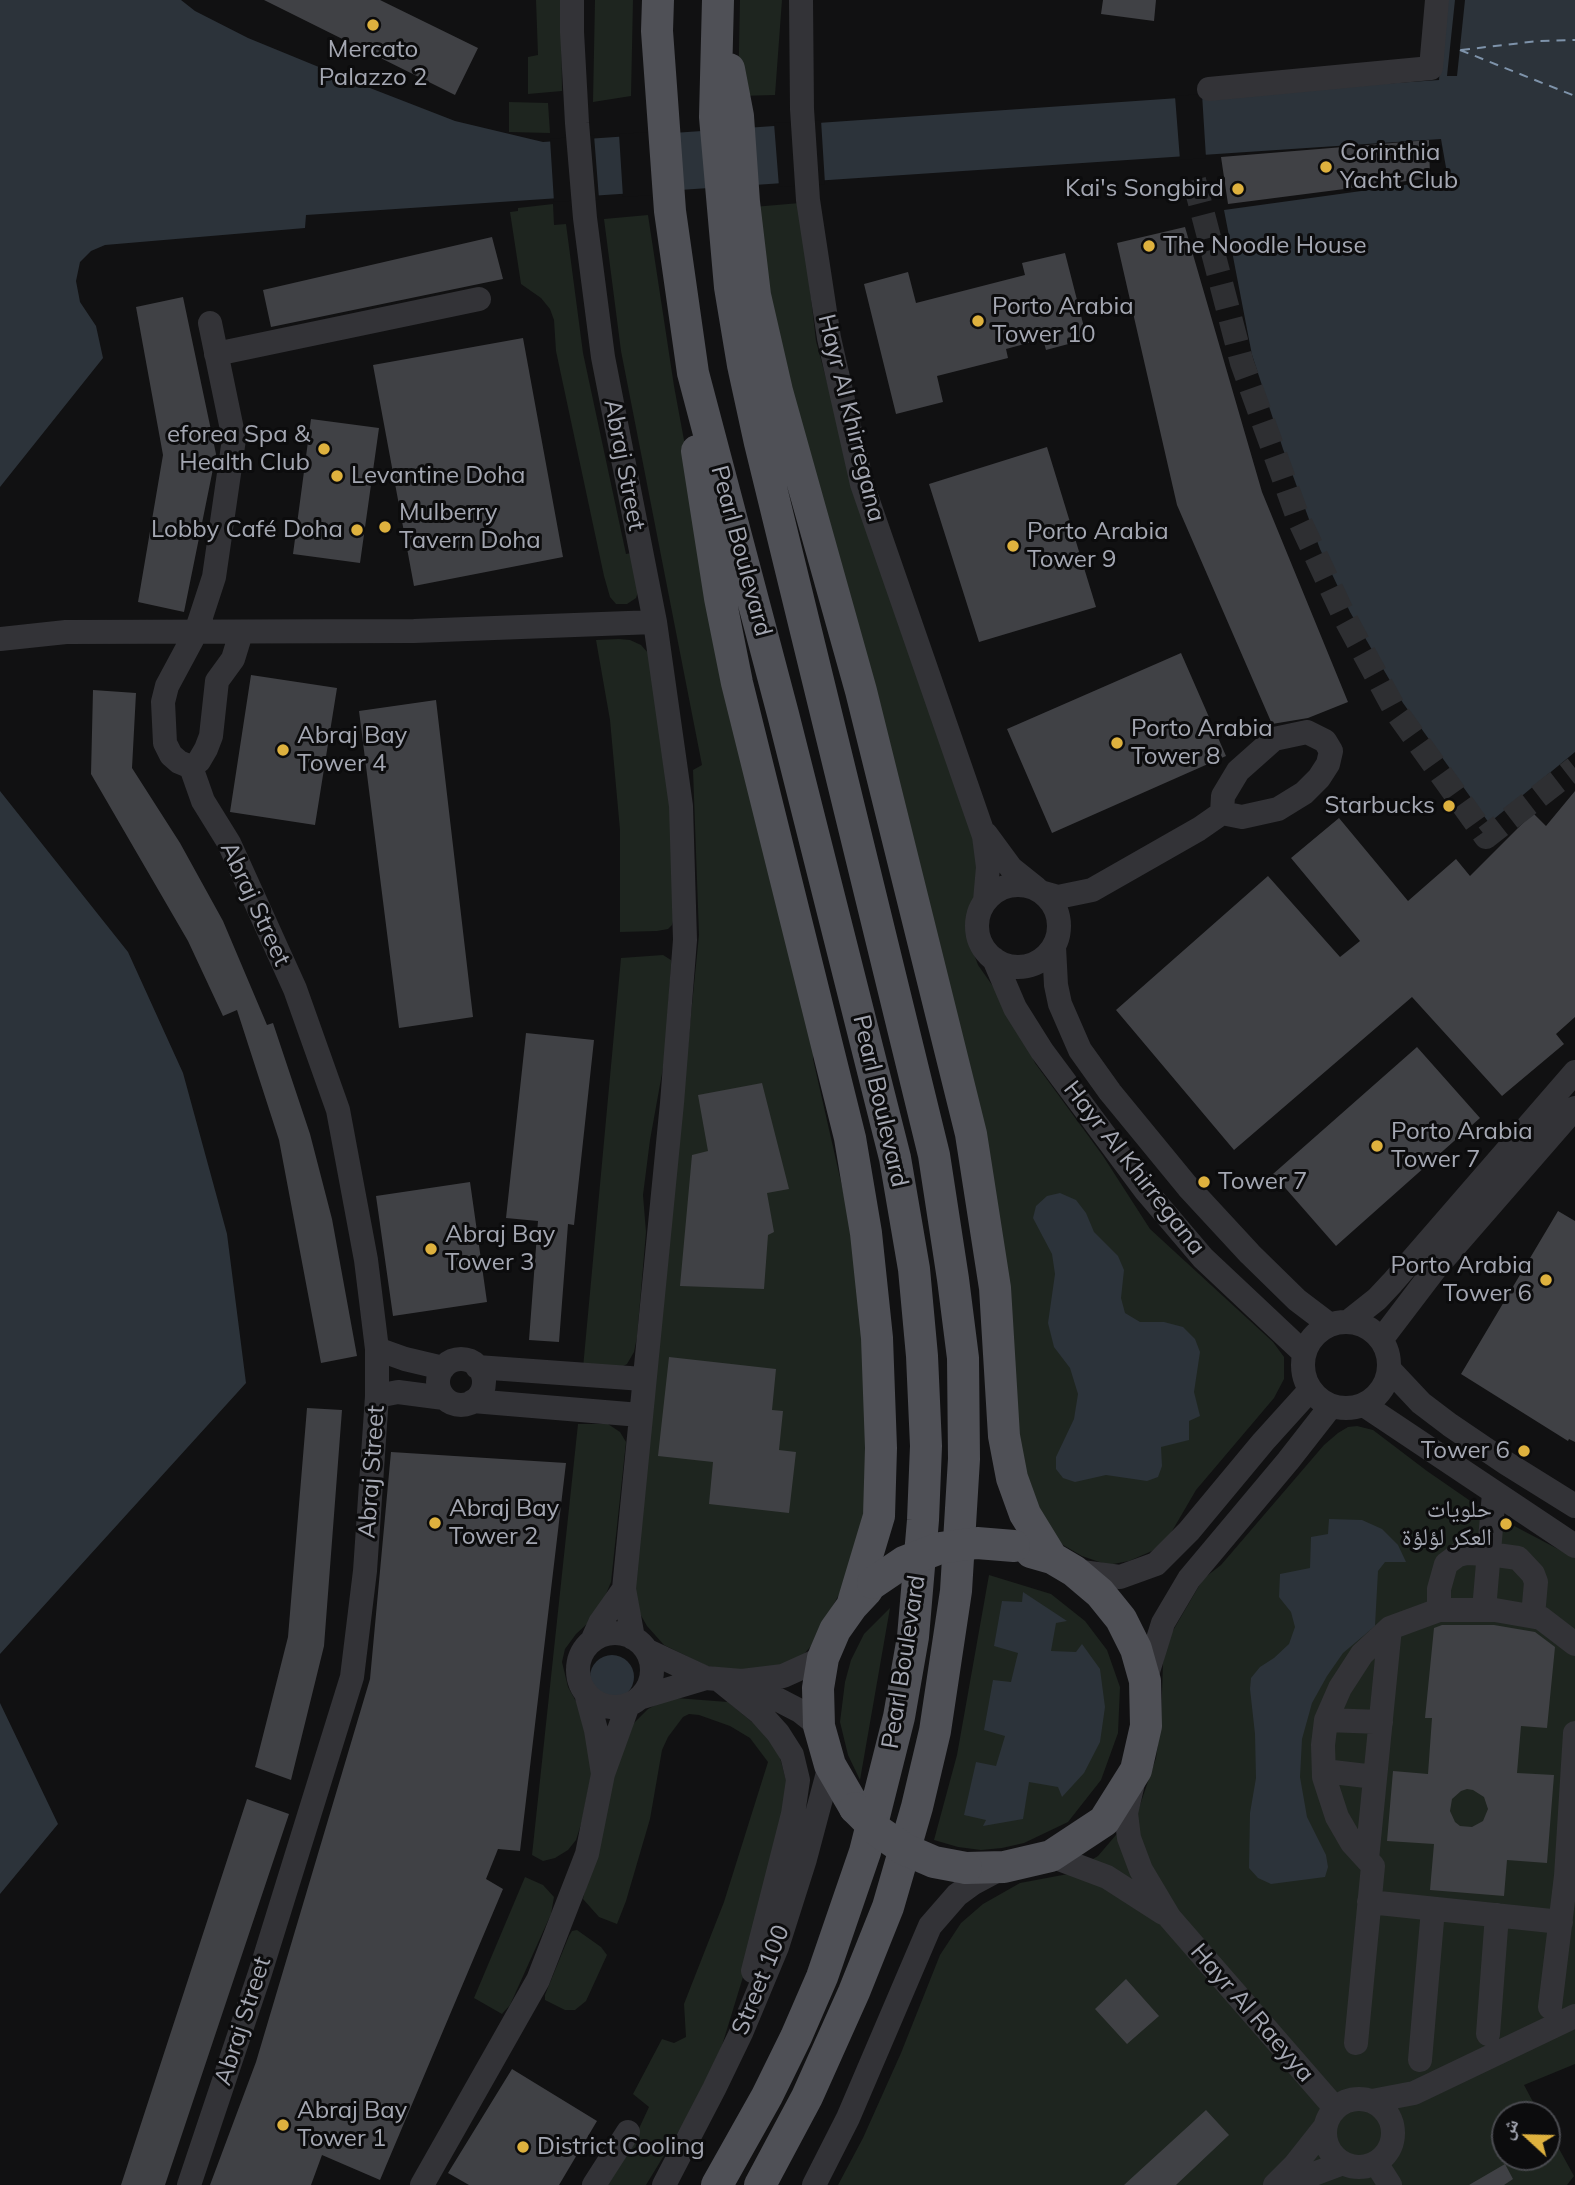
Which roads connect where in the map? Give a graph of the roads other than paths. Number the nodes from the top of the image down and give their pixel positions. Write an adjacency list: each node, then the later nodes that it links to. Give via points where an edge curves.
1 (572, 0): 12 (street, Abraj Street, via 585,218 603,356)
2 (658, 0): 11 (main road, Pearl Boulevard, via 670,211)
3 (801, 0): 20 (street, Hayr Al Khirregana, via 808,200 829,338 862,484)
4 (1437, 0): 6 (street, via 1431,68)
5 (718, 6): 7 (main road, Pearl Boulevard)
6 (1209, 89)
7 (732, 203): 48 (main road, via 778,391 861,691 971,1134 995,1288 1004,1436 1012,1478 1025,1514); 100 (main road, Pearl Boulevard, via 730,287 743,365 934,1155 963,1358 964,1460 956,1591 935,1731 917,1807 888,1906 854,1992)
8 (479, 299): 10 (street)
9 (210, 323): 10 (street)
10 (216, 354): 13 (street, via 234,439 214,577)
11 (693, 373): 50 (main road, via 693,420 701,479 737,683 845,1115 866,1233 877,1338 879,1516); 99 (main road, Pearl Boulevard, via 895,1158 914,1269 926,1446 913,1637 899,1717 865,1852 796,2037)
12 (655, 622): 14 (street); 36 (street, Abraj Street, via 681,806 685,940)
13 (196, 632): 14 (street); 15 (street, via 66,632); 16 (street, via 163,702 165,743 171,755)
14 (240, 633): 16 (street, via 233,659 217,681 211,736)
15 (0, 639)
16 (191, 767): 31 (street, Abraj Street, via 203,801 229,843 295,989 338,1110)
17 (1236, 775): 18 (street, via 1223,796); 19 (street); 19 (street, via 1275,739 1307,732 1325,741 1331,751 1319,778 1292,803)
18 (1222, 813): 19 (street, via 1242,817); 21 (street)
19 (1258, 813)
20 (978, 821): 22 (street, Hayr Al Khirregana, via 1012,869); 23 (street, Hayr Al Khirregana, via 988,867)
21 (1092, 890): 22 (street, via 1058,897); 24 (street)
22 (1040, 891): 23 (street, via 1018,884 1000,889); 24 (street, via 1056,909 1060,930)
23 (985, 901): 25 (street, via 977,932)
24 (1056, 944): 25 (street, via 1037,963 1026,967); 29 (street, Hayr Al Khirregana, via 1060,1004 1080,1050 1110,1092 1250,1254 1297,1300)
25 (993, 959): 32 (street, Hayr Al Khirregana, via 1015,1008 1042,1051 1146,1191 1203,1258)
26 (1575, 1072): 28 (street)
27 (1575, 1108): 28 (street)
28 (1531, 1138): 29 (street, via 1392,1283); 30 (street, via 1509,1186 1435,1269)
29 (1339, 1323): 30 (street, via 1372,1330); 32 (street, via 1314,1336)
30 (1381, 1340): 35 (street)
31 (377, 1349): 34 (street); 38 (street, Abraj Street)
32 (1304, 1353): 37 (street, via 1302,1366)
33 (477, 1367): 34 (street, via 460,1359); 36 (street); 40 (street, via 483,1381)
34 (443, 1368): 39 (street, via 438,1383)
35 (1389, 1369): 41 (street, via 1381,1391); 45 (street, via 1450,1425)
36 (643, 1379): 43 (street, Abraj Street)
37 (1310, 1390): 42 (street); 48 (street, via 1156,1564 1120,1577)
38 (377, 1396): 39 (street, via 398,1392); 95 (street, Abraj Street, via 365,1571 352,1677)
39 (444, 1398): 40 (street, via 458,1405)
40 (473, 1401): 43 (street)
41 (1364, 1405): 42 (street); 44 (street)
42 (1331, 1406): 60 (street, via 1189,1579 1163,1623)
43 (640, 1415): 49 (street, Abraj Street)
44 (1494, 1493): 46 (street); 47 (street)
45 (1575, 1506)
46 (1575, 1546)
47 (1489, 1554): 51 (street, via 1466,1553 1446,1564); 52 (street); 53 (street, via 1518,1558 1533,1574)
48 (1063, 1565): 50 (main road, bridge, via 1014,1546 977,1543 940,1548 904,1562 873,1583); 60 (main road, via 1100,1593 1121,1619)
49 (624, 1589): 55 (street, Abraj Street); 56 (street, Abraj Street)
50 (852, 1605): 58 (main road)
51 (1439, 1610): 52 (street); 54 (street)
52 (1485, 1611): 53 (street)
53 (1533, 1616): 57 (street)
54 (1390, 1628): 63 (street, via 1362,1654); 64 (street)
55 (592, 1641): 56 (street, via 614,1633); 61 (street, via 584,1650 578,1672)
56 (639, 1644): 59 (street); 62 (street, via 651,1662 652,1675 648,1688)
57 (1575, 1644)
58 (823, 1658): 59 (street, via 783,1676); 65 (main road)
59 (722, 1680): 62 (street); 65 (street, via 800,1711); 84 (street, via 778,1732 792,1755 798,1780)
60 (1145, 1681): 68 (main road, via 1146,1726)
61 (586, 1693): 62 (street, via 605,1706); 70 (street)
62 (634, 1702): 70 (street)
63 (1326, 1720): 64 (street); 69 (street)
64 (1381, 1722): 71 (street)
65 (819, 1726): 67 (main road)
66 (1575, 1735): 72 (street)
67 (830, 1765): 75 (main road, bridge, via 855,1808 904,1849 934,1862 966,1868); 84 (street, Street 100, via 792,1904)
68 (1136, 1770): 73 (main road, via 1104,1821); 80 (street, Hayr Al Raeyya, via 1126,1813 1129,1838 1141,1870)
69 (1324, 1771): 71 (street); 74 (street, via 1337,1817)
70 (603, 1774): 96 (street, via 587,1854 538,1980)
71 (1375, 1777): 74 (street)
72 (1573, 1790): 76 (street)
73 (1051, 1856): 75 (main road); 80 (street, Hayr Al Raeyya, via 1107,1877)
74 (1367, 1859): 77 (street, via 1373,1866)
75 (1004, 1867): 101 (street, via 957,1895 930,1926 848,2118)
76 (1570, 1872): 81 (street)
77 (1369, 1902): 78 (street); 86 (street)
78 (1433, 1909): 79 (street); 87 (street)
79 (1497, 1915): 81 (street); 85 (street)
80 (1169, 1917): 90 (street, Hayr Al Raeyya)
81 (1561, 1922): 82 (street)
82 (1550, 2007)
83 (1575, 2016): 88 (street)
84 (741, 2034): 98 (street, Street 100)
85 (1488, 2035)
86 (1356, 2043)
87 (1420, 2060)
88 (1448, 2077): 89 (street, via 1414,2093); 91 (street)
89 (1372, 2101): 90 (street, via 1352,2099); 91 (street, via 1387,2112)
90 (1330, 2117): 93 (street, via 1325,2135 1330,2151); 102 (street)
91 (1393, 2129): 94 (street, via 1390,2148)
92 (628, 2132): 97 (street)
93 (1343, 2163): 94 (street, via 1359,2167); 103 (street)
94 (1376, 2163): 104 (street)
95 (189, 2185)
96 (422, 2185)
97 (594, 2185)
98 (664, 2185)
99 (717, 2185)
100 (760, 2185)
101 (814, 2185)
102 (1275, 2185)
103 (1292, 2185)
104 (1390, 2185)

